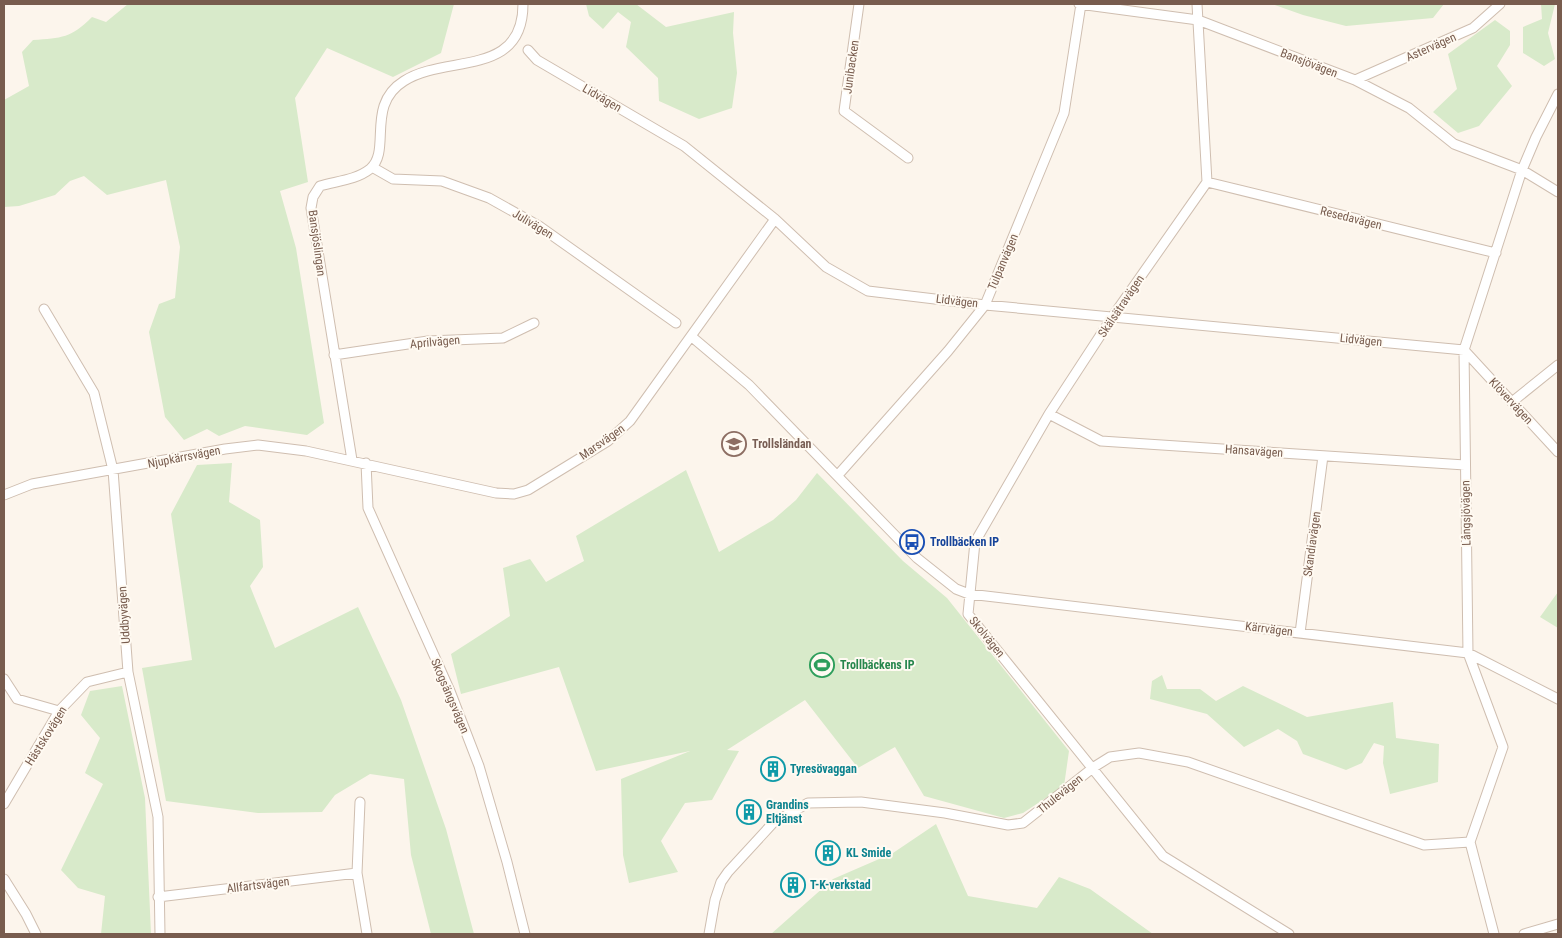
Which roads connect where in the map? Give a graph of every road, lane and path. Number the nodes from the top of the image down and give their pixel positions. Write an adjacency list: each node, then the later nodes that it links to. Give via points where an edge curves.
1 (523, 4): 11 (street, via 523,20 512,43 500,52 472,64 406,79 390,91 381,112 378,151)
2 (859, 4): 10 (street, Junibacken, via 844,110)
3 (1080, 4): 6 (street, Bansjövägen); 17 (street, Tulpanvägen, via 1064,113)
4 (1197, 4): 6 (street)
5 (1500, 4): 8 (street, Astervägen, via 1473,28)
6 (1198, 20): 8 (street, Bansjövägen); 13 (street)
7 (528, 50): 15 (street, Lidvägen, via 537,60 684,146)
8 (1355, 80): 12 (street, Bansjövägen, via 1409,108 1454,144)
9 (1558, 94): 12 (street, Långsjövägen)
10 (908, 158)
11 (372, 167): 21 (street, Julivägen, via 393,179 442,181 489,198 539,226); 24 (street, Bansjöslingan, via 358,176 320,186 313,197 311,208)
12 (1522, 170): 14 (street, Bansjövägen); 16 (street, Långsjövägen)
13 (1207, 182): 16 (street, Resedavägen); 19 (street, Skälsätravägen)
14 (1558, 190)
15 (775, 219): 17 (street, Lidvägen, via 826,267 868,291); 22 (street, Marsvägen)
16 (1496, 253): 23 (street, Långsjövägen)
17 (985, 305): 19 (street, Lidvägen); 34 (street, Tulpanvägen)
18 (44, 309): 33 (street, Uddbyvägen, via 94,393)
19 (1113, 316): 23 (street, Lidvägen); 27 (street, Skälsätravägen)
20 (534, 323): 24 (street, Aprilvägen, via 503,338 428,340)
21 (676, 323)
22 (692, 338): 31 (street, Marsvägen, via 630,421 608,441 528,490 514,494 496,493); 34 (street, via 749,386)
23 (1464, 350): 26 (street, Klövervägen); 32 (street, Långsjövägen)
24 (334, 355): 30 (street, Bansjöslingan)
25 (1558, 365): 26 (street)
26 (1512, 402): 28 (street, Klövervägen)
27 (1049, 414): 29 (street, Hansavägen, via 1101,441); 36 (street, Skälsätravägen, via 975,542)
28 (1558, 452)
29 (1323, 456): 32 (street, Hansavägen); 37 (street, Skandiavägen)
30 (352, 460): 31 (street, Njupkärrsvägen); 33 (street, Njupkärrsvägen, via 258,445)
31 (366, 463): 54 (street, Skogsängsvägen, via 368,508 450,691 479,766)
32 (1466, 464): 38 (street, Långsjövägen)
33 (113, 470): 35 (street, Njupkärrsvägen, via 32,484); 39 (street, Uddbyvägen)
34 (838, 475): 36 (street, via 917,558 956,589)
35 (4, 495)
36 (969, 594): 37 (street, Kärrvägen); 43 (street, Skolvägen, via 968,614)
37 (1300, 633): 38 (street, Kärrvägen)
38 (1468, 653): 41 (street, Kärrvägen); 46 (street, Långsjövägen, via 1503,748)
39 (128, 672): 42 (street, Hästskovägen, via 87,682); 49 (street, Uddbyvägen, via 158,816)
40 (4, 679): 42 (street, via 17,699)
41 (1558, 699)
42 (58, 711): 45 (street, Hästskovägen)
43 (1094, 767): 46 (street, Thulevägen, via 1110,757 1139,752 1188,762 1424,845); 55 (street, Thulevägen, via 1023,823 1008,825 861,802 808,803 773,823 728,872 715,900); 56 (street, Skolvägen, via 1163,856)
44 (360, 802): 47 (street)
45 (4, 804)
46 (1470, 842): 57 (street)
47 (357, 873): 49 (street, Allfartsvägen); 53 (street)
48 (4, 879): 51 (street)
49 (158, 897): 52 (street, Uddbyvägen)
50 (1558, 924): 58 (street)
51 (36, 934)
52 (160, 934)
53 (368, 934)
54 (525, 934)
55 (709, 934)
56 (1289, 934)
57 (1494, 934)
58 (1524, 934)

